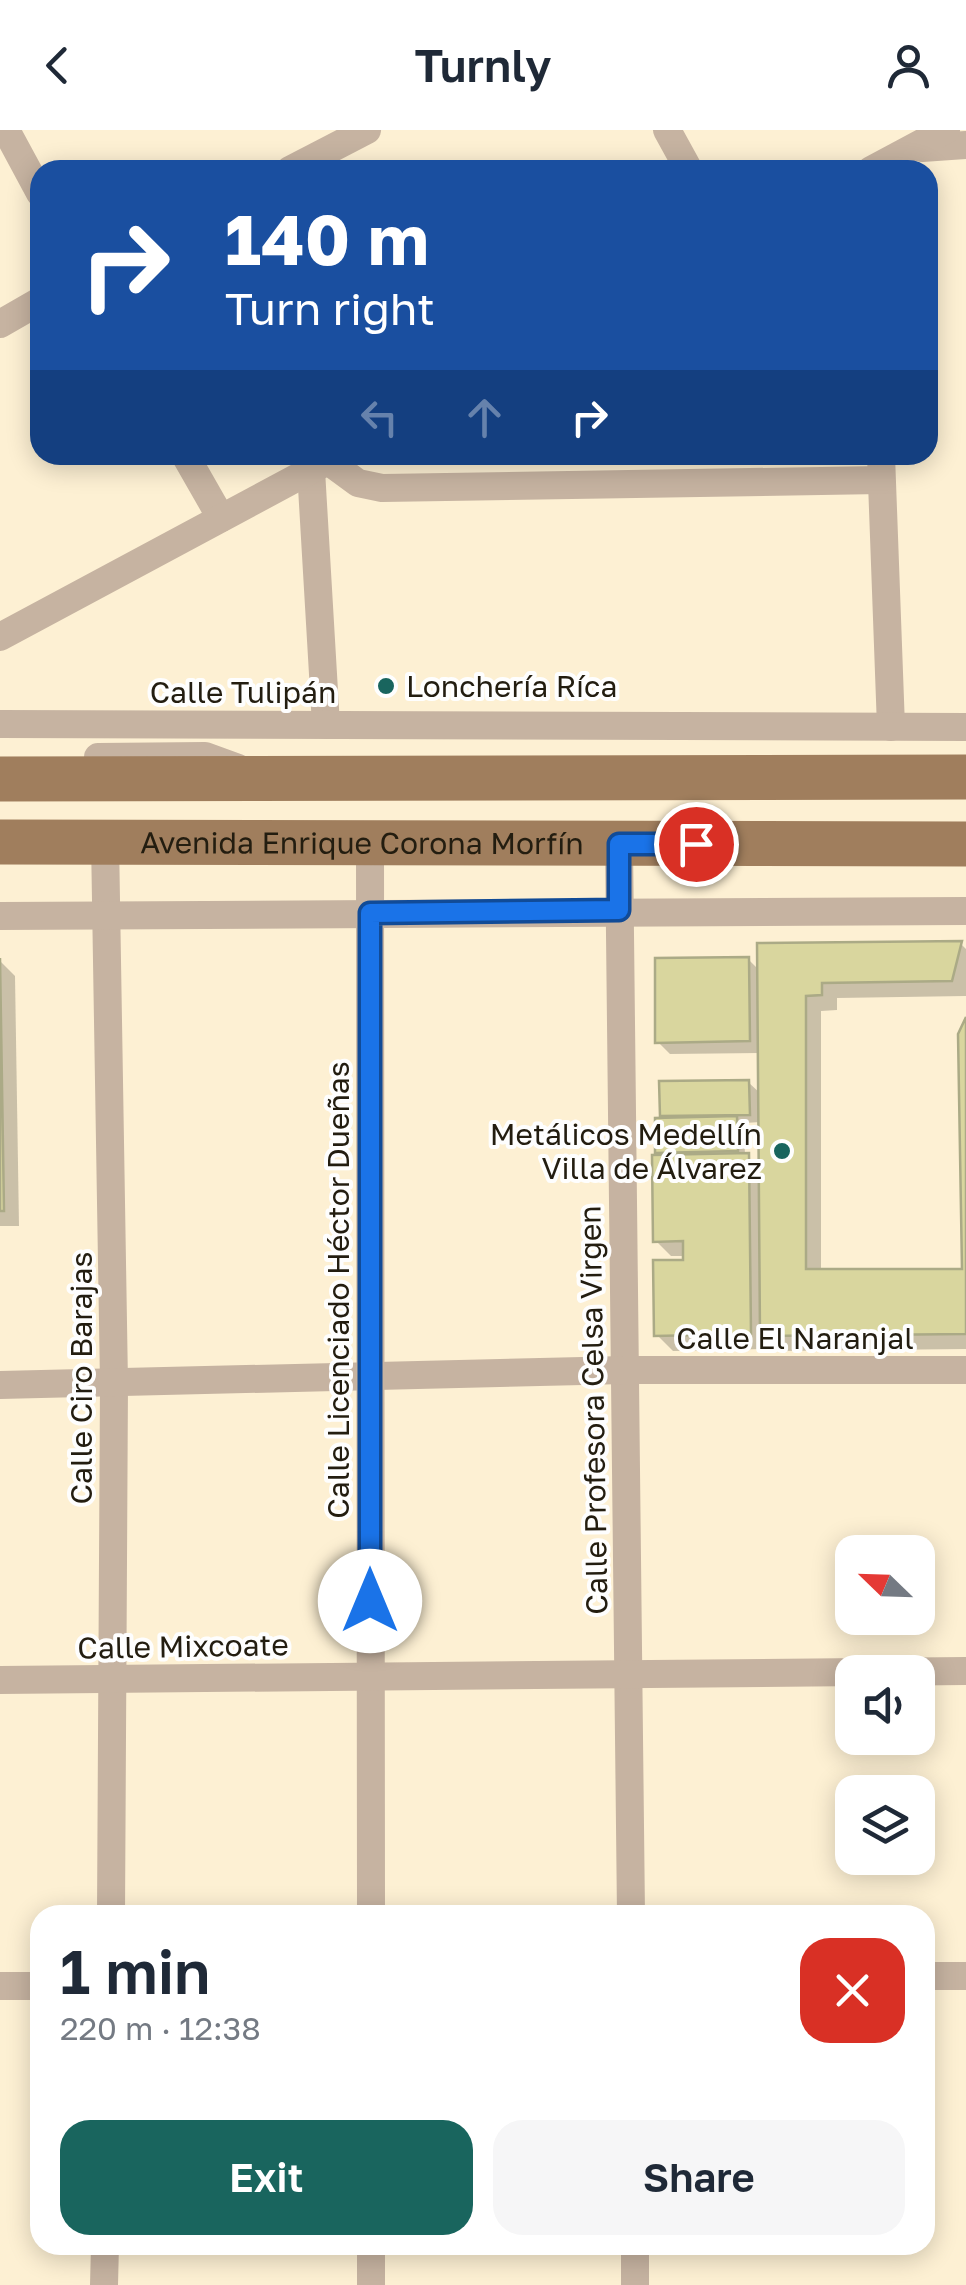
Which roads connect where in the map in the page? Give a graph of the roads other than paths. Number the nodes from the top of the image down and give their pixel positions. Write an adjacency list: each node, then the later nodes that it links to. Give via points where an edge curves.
1 (6, 130): 10 (street)
2 (367, 130): 7 (street)
3 (667, 130): 8 (street)
4 (946, 130): 6 (street)
5 (966, 145): 6 (street)
6 (910, 149): 9 (street)
7 (309, 160)
8 (684, 160)
9 (891, 160)
10 (30, 174)
11 (30, 308): 12 (street)
12 (0, 324)
13 (192, 465): 18 (street)
14 (320, 465): 18 (street)
15 (326, 465): 21 (street)
16 (331, 465): 17 (street, via 382,488)
17 (881, 467): 22 (street)
18 (221, 518): 19 (street)
19 (0, 637)
20 (0, 724): 21 (street, Calle Tulipán)
21 (326, 725): 22 (street, Calle Tulipán)
22 (891, 727): 23 (street, Calle Tulipán)
23 (966, 727)
24 (0, 758): 25 (street, via 206,756)
25 (263, 777): 26 (main road); 27 (main road)
26 (966, 778)
27 (0, 780)
28 (105, 840): 29 (main road, Avenida Enrique Corona Morfín); 32 (main road, Avenida Enrique Corona Morfín); 37 (street, Calle Ciro Barajas)
29 (0, 842)
30 (619, 844): 31 (main road, Avenida Enrique Corona Morfín); 32 (main road, Avenida Enrique Corona Morfín); 33 (street, Calle Profesora Celsa Virgen)
31 (966, 844)
32 (370, 845): 35 (street, Calle Licenciado Héctor Dueñas)
33 (619, 910): 34 (street); 35 (street); 38 (street, Calle Profesora Celsa Virgen)
34 (966, 911)
35 (370, 913): 37 (street); 40 (street, Calle Licenciado Héctor Dueñas)
36 (0, 916): 37 (street)
37 (110, 917): 41 (street, Calle Ciro Barajas)
38 (625, 1370): 39 (street, Calle El Naranjal); 40 (street, Calle El Naranjal); 44 (street, Calle Profesora Celsa Virgen)
39 (966, 1370)
40 (370, 1376): 41 (street, Calle El Naranjal); 45 (street, Calle Licenciado Héctor Dueñas)
41 (114, 1383): 42 (street, Calle El Naranjal); 46 (street, Calle Ciro Barajas)
42 (0, 1385)
43 (966, 1671): 44 (street, Calle Mixcoate)
44 (628, 1674): 45 (street, Calle Mixcoate); 50 (street, Calle Profesora Celsa Virgen)
45 (370, 1676): 46 (street, Calle Mixcoate); 49 (street, Calle Licenciado Héctor Dueñas)
46 (115, 1679): 47 (street, Calle Mixcoate); 48 (street, Calle Ciro Barajas)
47 (0, 1680)
48 (111, 1905)
49 (370, 1905)
50 (631, 1905)
51 (935, 1976): 52 (street)
52 (966, 1976)
53 (0, 1986): 54 (street)
54 (30, 1986)
55 (105, 2255): 58 (street)
56 (371, 2255): 59 (street)
57 (635, 2255): 60 (street)
58 (104, 2285)
59 (371, 2285)
60 (635, 2285)

